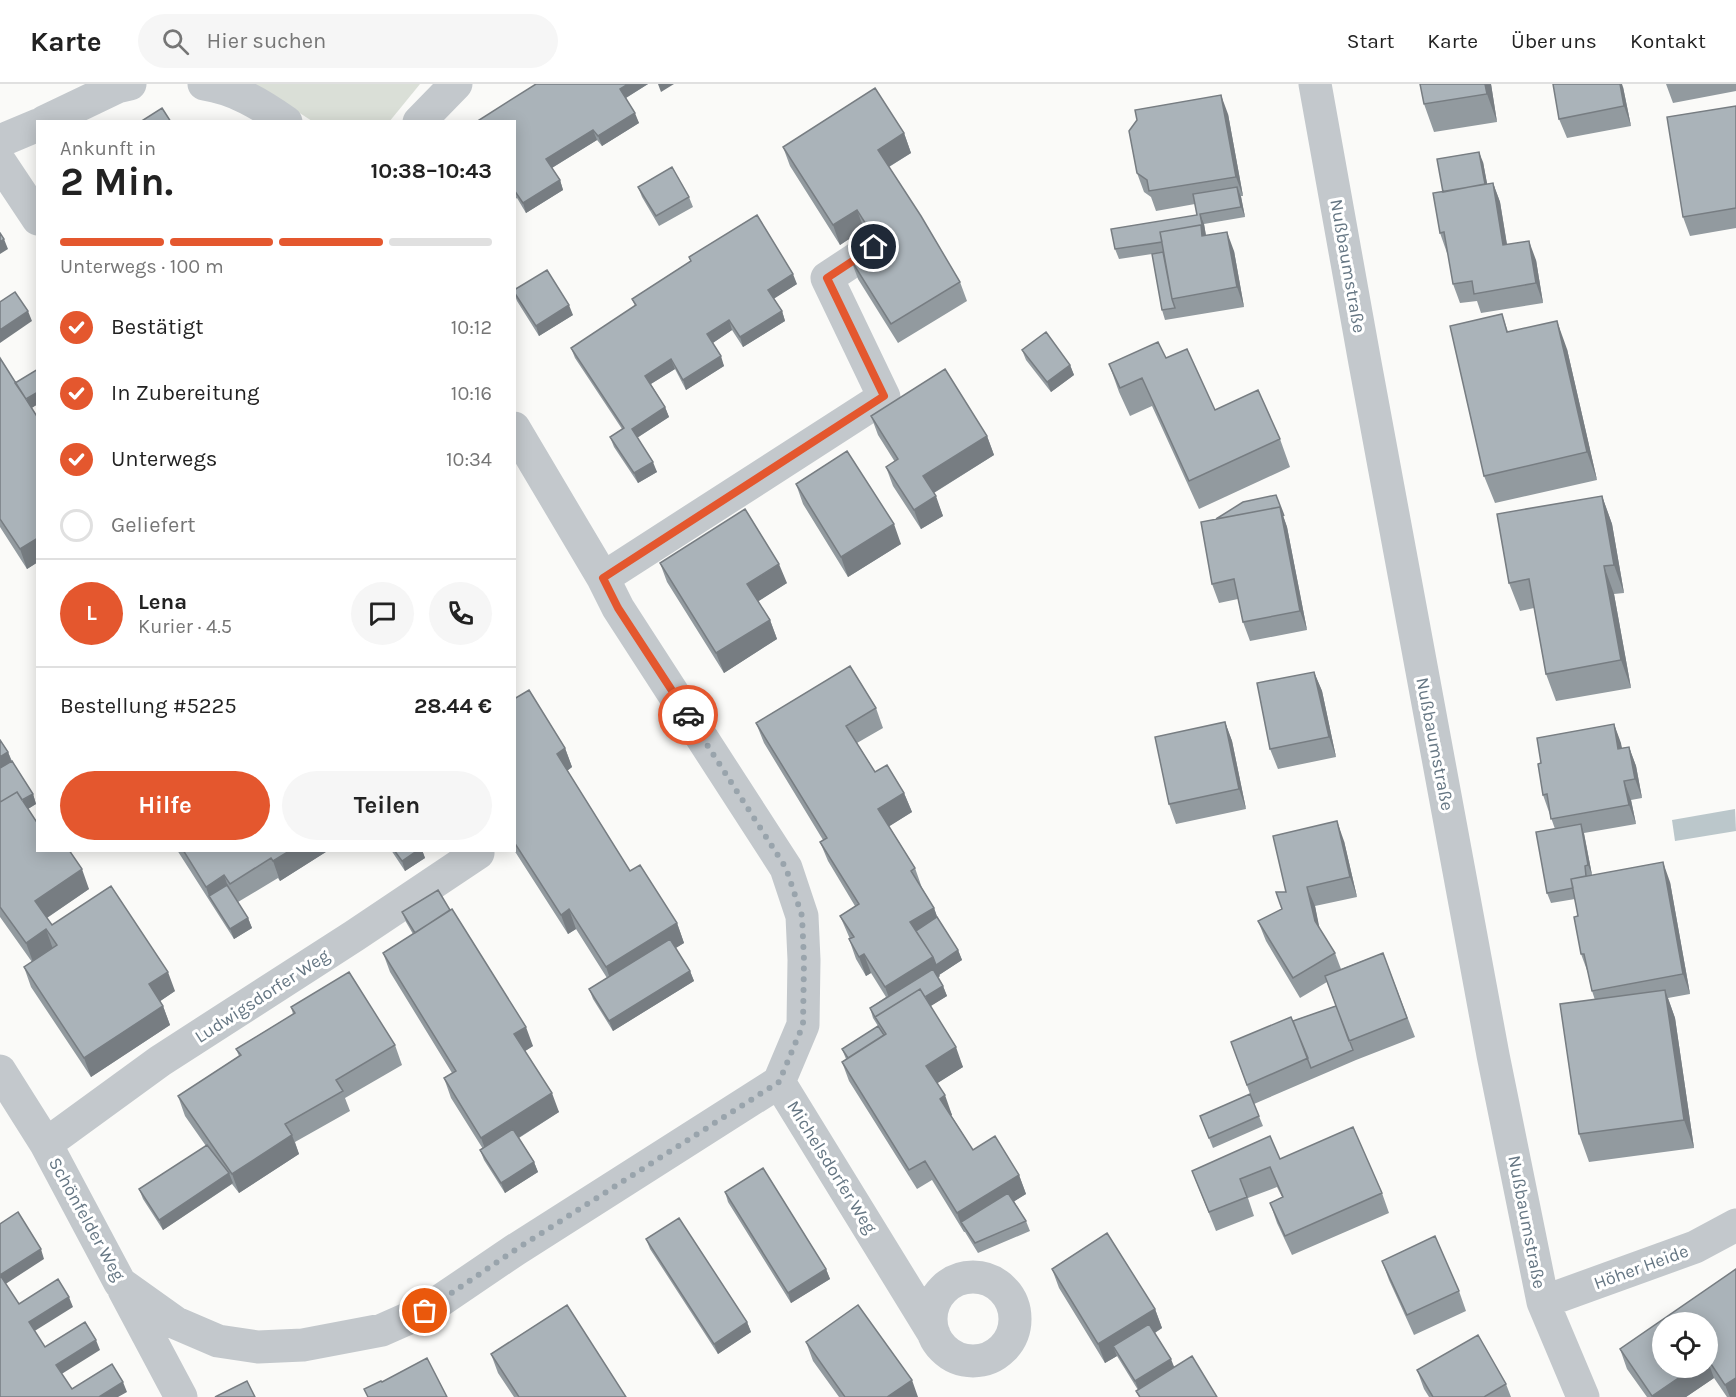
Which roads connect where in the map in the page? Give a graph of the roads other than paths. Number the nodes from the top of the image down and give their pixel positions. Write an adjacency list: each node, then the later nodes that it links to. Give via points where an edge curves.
1 (130, 84): 5 (street)
2 (204, 84): 6 (street, via 236,92)
3 (456, 84): 7 (street)
4 (1316, 84): 21 (street, Nußbaumstraße, via 1491,1043)
5 (48, 120)
6 (283, 120)
7 (421, 120)
8 (36, 126): 9 (street)
9 (0, 141)
10 (0, 162): 11 (street)
11 (36, 216)
12 (874, 247): 14 (street, via 827,278 884,396)
13 (516, 431): 14 (street, Michelsdorfer Weg)
14 (603, 578): 17 (street, Michelsdorfer Weg, via 618,608 786,868 802,916 803,1025)
15 (477, 852): 18 (street, Ludwigsdorfer Weg, via 160,1061)
16 (0, 1071): 18 (street, Schönfelder Weg)
17 (779, 1082): 20 (street, Schönfelder Weg, via 425,1311 382,1330 303,1345 258,1347 218,1341 176,1323); 22 (street, Michelsdorfer Weg)
18 (46, 1144): 20 (street, Schönfelder Weg)
19 (1736, 1225): 21 (street, Höher Heide, via 1695,1246)
20 (120, 1283): 23 (street)
21 (1543, 1302): 24 (street, Nußbaumstraße)
22 (934, 1334)
23 (181, 1397)
24 (1583, 1397)

